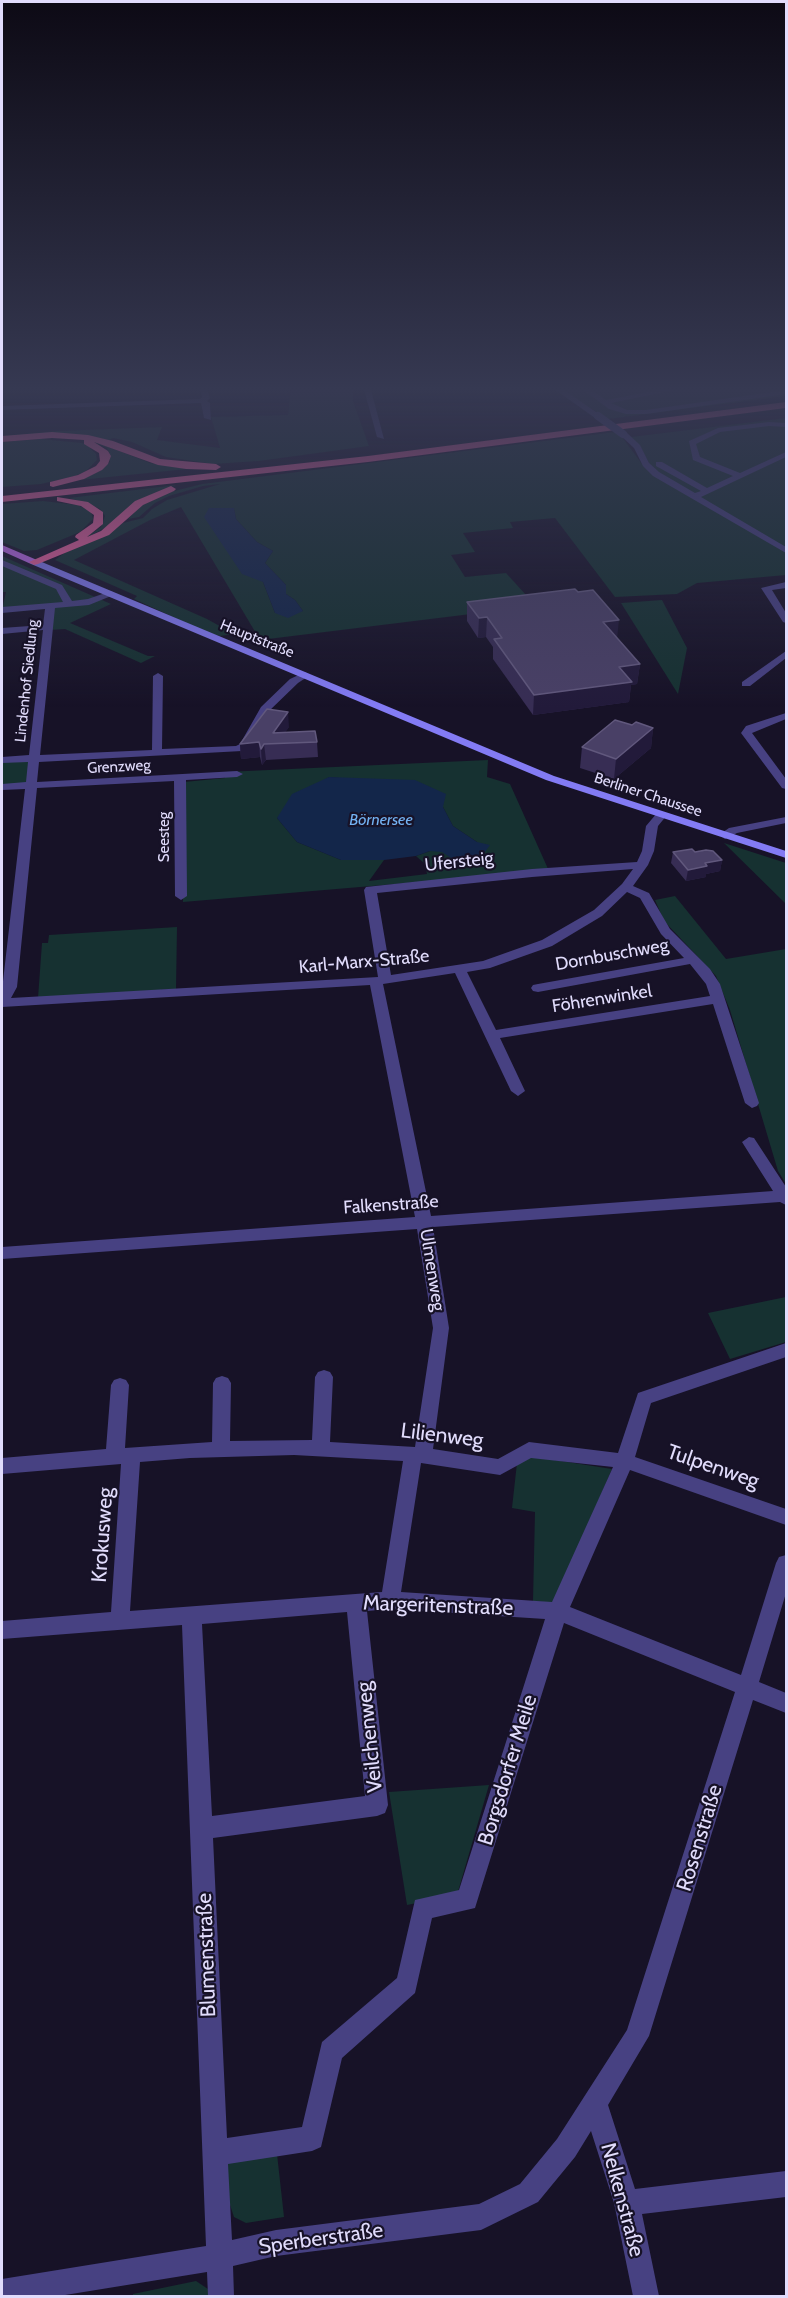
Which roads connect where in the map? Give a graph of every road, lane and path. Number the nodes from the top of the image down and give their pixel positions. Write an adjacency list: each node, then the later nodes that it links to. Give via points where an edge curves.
1 (58, 493): 6 (highway)
2 (159, 493): 9 (highway, via 139,503 105,532)
3 (688, 493): 5 (street, bridge)
4 (702, 493): 5 (street)
5 (694, 497): 8 (street)
6 (2, 500): 9 (highway, via 70,500 88,505 99,514 98,524 90,531)
7 (2, 548): 9 (main road, Hauptstraße)
8 (786, 550)
9 (30, 560): 12 (main road, Hauptstraße)
10 (3, 564): 13 (street, via 59,587)
11 (786, 585): 16 (street, via 766,588)
12 (111, 594): 13 (street, via 89,603); 20 (main road, Hauptstraße)
13 (69, 605): 14 (street)
14 (50, 607): 15 (street); 17 (street, Lindenhof Siedlung)
15 (2, 610)
16 (786, 620)
17 (49, 627): 18 (street); 26 (street, Lindenhof Siedlung)
18 (2, 631)
19 (786, 654): 22 (street)
20 (305, 675): 24 (street, Lindenhof Siedlung, via 265,709 244,746); 25 (main road, Hauptstraße)
21 (158, 676): 24 (street)
22 (746, 684)
23 (786, 716): 31 (street, via 750,728 746,733)
24 (157, 752): 26 (street, Lindenhof Siedlung)
25 (501, 758): 33 (main road, Berliner Chaussee, via 590,793)
26 (33, 759): 27 (street); 30 (street, Lindenhof Siedlung)
27 (2, 760)
28 (237, 774): 29 (street, Grenzweg)
29 (180, 778): 30 (street, Grenzweg); 39 (street, Seesteg)
30 (32, 786): 32 (street, Grenzweg); 45 (street, Lindenhof Siedlung, via 10,987)
31 (786, 786)
32 (2, 787)
33 (661, 815): 35 (main road, Berliner Chaussee); 37 (street, Karl-Marx-Straße, via 652,826)
34 (786, 819): 35 (street, via 733,830)
35 (725, 836): 36 (main road, Berliner Chaussee)
36 (786, 855)
37 (642, 865): 38 (street, Karl-Marx-Straße); 42 (street, Ufersteig, via 370,890)
38 (626, 887): 40 (street, Dornbuschweg, via 645,896 665,931); 41 (street, Karl-Marx-Straße, via 598,913 547,943)
39 (180, 896)
40 (693, 960): 43 (street, Dornbuschweg); 44 (street, Dornbuschweg, via 713,984)
41 (460, 970): 42 (street, Karl-Marx-Straße); 46 (street)
42 (381, 980): 45 (street, Karl-Marx-Straße); 51 (street, Ulmenweg)
43 (538, 988)
44 (718, 999): 46 (street, Föhrenwinkel); 48 (street, Dornbuschweg)
45 (2, 1002)
46 (491, 1035): 47 (street)
47 (518, 1091)
48 (752, 1104)
49 (748, 1142): 50 (street)
50 (785, 1198): 51 (street, Falkenstraße)
51 (424, 1222): 52 (street, Falkenstraße); 59 (street, Ulmenweg, via 441,1328)
52 (2, 1253)
53 (786, 1350): 61 (street, Borgsdorfer Meile, via 644,1398)
54 (324, 1377): 57 (street)
55 (222, 1383): 58 (street)
56 (120, 1385): 60 (street, Krokusweg)
57 (321, 1448): 58 (street, Lilienweg); 59 (street, Lilienweg)
58 (221, 1449): 60 (street, Lilienweg)
59 (418, 1454): 61 (street, Lilienweg, via 500,1467 529,1450); 65 (street, Ulmenweg)
60 (123, 1456): 62 (street, Lilienweg); 69 (street, Krokusweg)
61 (625, 1461): 63 (street, Tulpenweg); 67 (street, Borgsdorfer Meile)
62 (2, 1466)
63 (786, 1517)
64 (786, 1563): 71 (street, Rosenstraße)
65 (390, 1600): 66 (street, Margeritenstraße); 67 (street, Margeritenstraße)
66 (356, 1602): 68 (street, Margeritenstraße); 73 (street, Veilchenweg, via 377,1805)
67 (558, 1611): 71 (street, Margeritenstraße); 75 (street, Borgsdorfer Meile, via 467,1899 423,1908 407,1985 331,2051 312,2138)
68 (192, 1614): 69 (street, Margeritenstraße); 73 (street, Blumenstraße)
69 (120, 1619): 70 (street, Margeritenstraße)
70 (2, 1630)
71 (748, 1689): 72 (street, Margeritenstraße); 74 (street, Rosenstraße, via 637,2036)
72 (786, 1703)
73 (203, 1827): 75 (street, Blumenstraße)
74 (595, 2105): 77 (street, Nelkenstraße); 78 (street, Sperberstraße, via 529,2193 481,2217 276,2243)
75 (214, 2153): 78 (street, Blumenstraße)
76 (786, 2184): 77 (street)
77 (627, 2203): 81 (street, Nelkenstraße)
78 (219, 2255): 79 (street, Sperberstraße, via 145,2271); 80 (street, Blumenstraße)
79 (2, 2292)
80 (221, 2296)
81 (646, 2296)

